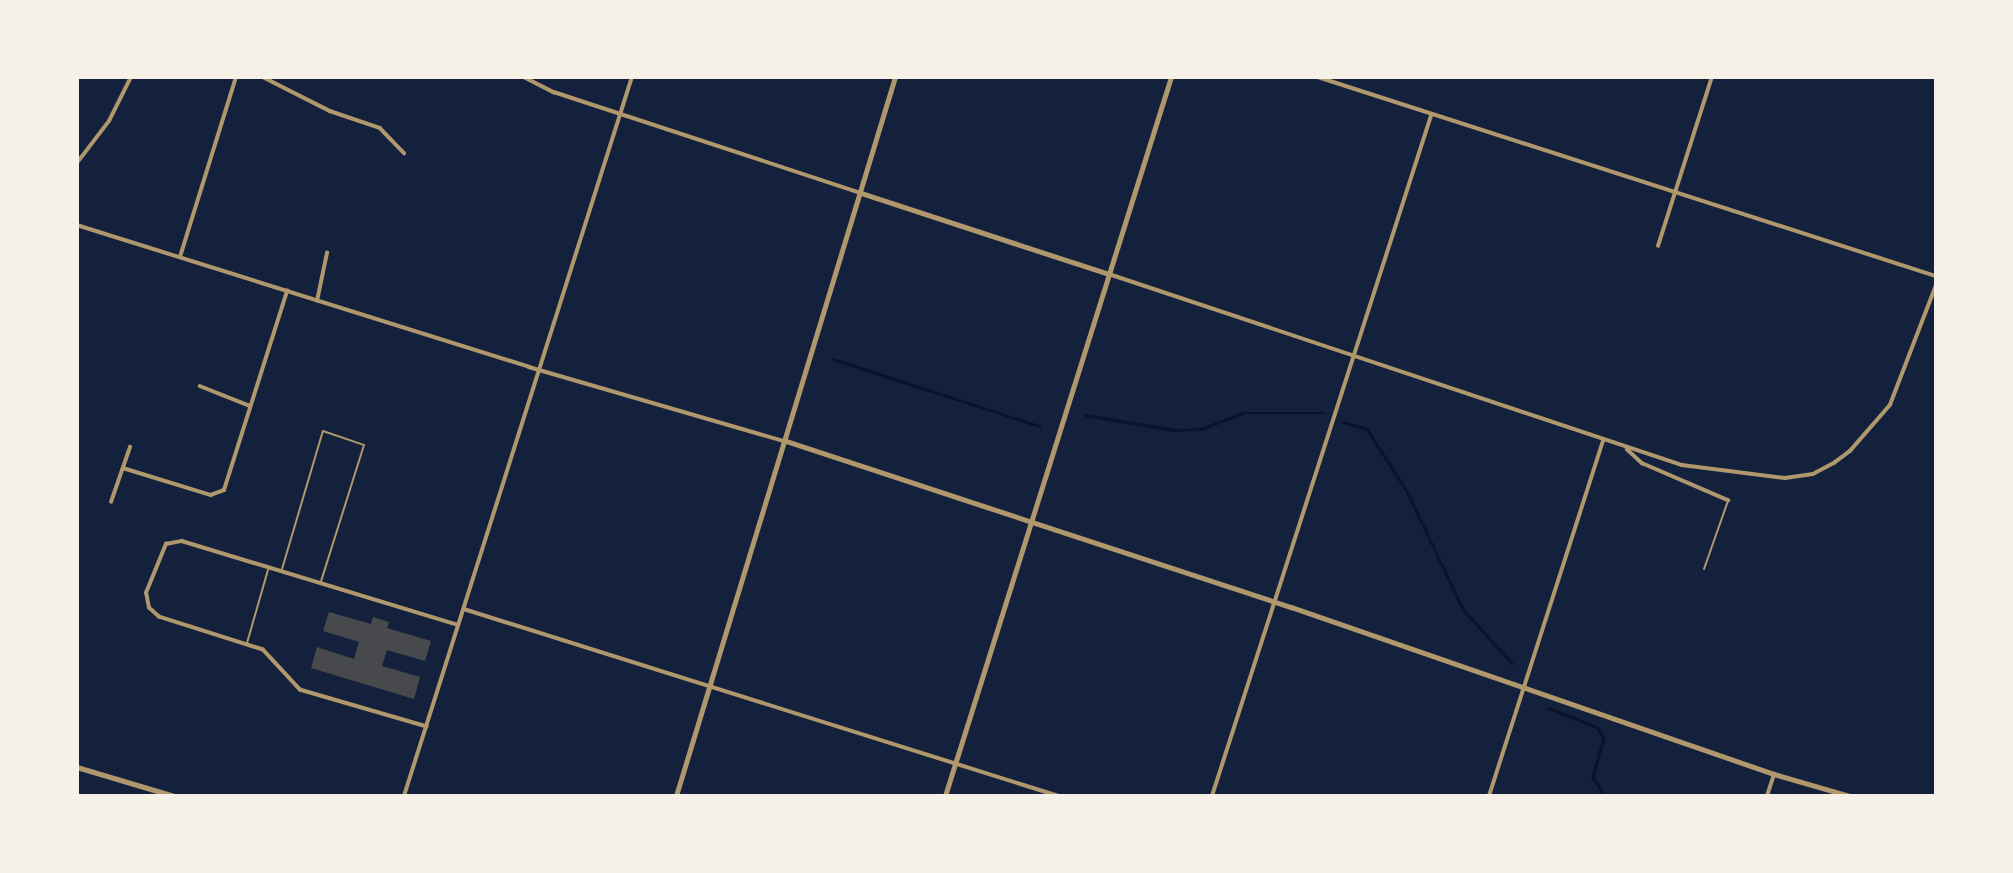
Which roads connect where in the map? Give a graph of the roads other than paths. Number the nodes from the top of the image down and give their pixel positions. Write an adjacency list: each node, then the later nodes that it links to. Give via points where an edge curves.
1 (131, 77): 13 (street, via 110,121)
2 (236, 77): 19 (street)
3 (263, 77): 12 (street, via 330,111 380,128)
4 (524, 77): 10 (street, via 554,92)
5 (632, 77): 10 (street)
6 (895, 77): 14 (street)
7 (1171, 77): 20 (street)
8 (1318, 77): 11 (street)
9 (1712, 77): 15 (street)
10 (620, 113): 14 (street); 26 (street)
11 (1431, 116): 15 (street); 25 (street)
12 (404, 153)
13 (77, 163)
14 (861, 193): 20 (street); 30 (street)
15 (1674, 194): 17 (street); 21 (street)
16 (77, 225): 19 (street)
17 (1658, 246)
18 (327, 253): 24 (street)
19 (180, 257): 23 (street)
20 (1109, 274): 25 (street); 36 (street)
21 (1936, 276)
22 (1936, 285): 32 (street, via 1890,405 1850,451 1813,474 1785,478 1694,467)
23 (287, 291): 24 (street); 28 (street)
24 (317, 301): 26 (street)
25 (1353, 355): 29 (street); 41 (street)
26 (541, 367): 30 (street); 42 (street)
27 (200, 386): 28 (street)
28 (250, 406): 33 (street, via 224,490 218,494)
29 (1603, 440): 32 (street); 46 (street)
30 (786, 441): 36 (street); 45 (street)
31 (130, 447): 33 (street)
32 (1626, 447): 34 (street, via 1642,463)
33 (123, 468): 35 (street)
34 (1728, 500): 38 (lane)
35 (111, 502)
36 (1030, 520): 41 (street); 48 (street)
37 (269, 567): 39 (street); 44 (lane); 44 (street, via 182,541 166,544 146,593 149,608 159,617)
38 (1704, 569)
39 (281, 570): 40 (street); 40 (lane, via 323,431 364,445)
40 (321, 582): 43 (street)
41 (1276, 602): 46 (street); 56 (street)
42 (464, 609): 43 (street); 45 (street)
43 (458, 625): 47 (street)
44 (247, 643): 47 (street, via 276,660 300,690)
45 (711, 685): 48 (street); 53 (street)
46 (1524, 686): 50 (street); 57 (street)
47 (426, 727): 52 (street)
48 (955, 765): 54 (street); 55 (street)
49 (77, 767): 51 (street)
50 (1774, 774): 58 (street); 59 (street)
51 (174, 796)
52 (404, 796)
53 (676, 796)
54 (945, 796)
55 (1059, 796)
56 (1212, 796)
57 (1489, 796)
58 (1767, 796)
59 (1850, 796)

